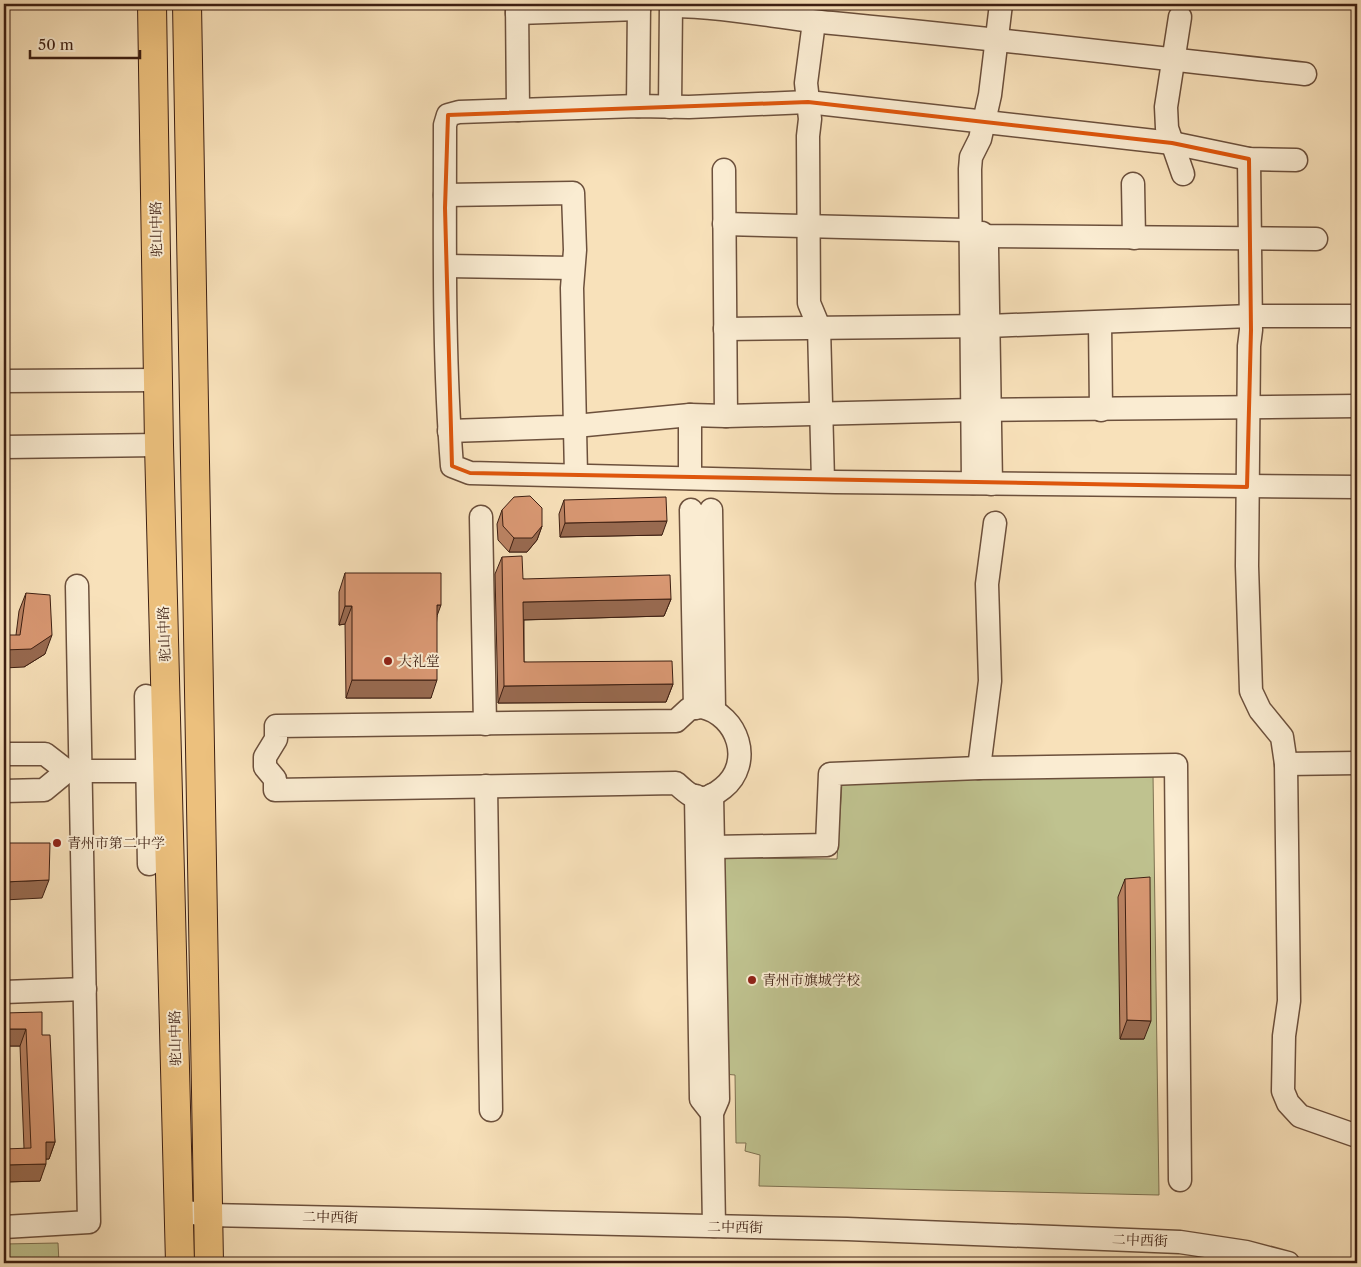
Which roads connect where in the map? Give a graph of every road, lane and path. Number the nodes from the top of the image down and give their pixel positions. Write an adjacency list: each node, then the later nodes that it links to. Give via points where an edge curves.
1 (152, 4): 38 (main road, 驼山中路)
2 (187, 4): 82 (main road)
3 (1001, 4): 9 (street)
4 (671, 5): 8 (street, via 704,6); 14 (street)
5 (639, 6): 6 (street); 13 (street)
6 (517, 8): 15 (street)
7 (1180, 16): 10 (street)
8 (814, 22): 9 (street); 12 (street, via 806,83)
9 (998, 38): 10 (street); 16 (street)
10 (1174, 60): 11 (street); 17 (street, via 1166,107)
11 (1305, 74)
12 (808, 102): 14 (street); 16 (street); 25 (street)
13 (638, 106): 14 (street); 15 (street)
14 (670, 107)
15 (518, 110): 23 (street, via 448,115 445,125)
16 (984, 122): 17 (street); 26 (street, via 971,157)
17 (1172, 144): 18 (street); 21 (street)
18 (1249, 159): 19 (street); 27 (street)
19 (1296, 160)
20 (724, 170): 24 (street)
21 (1184, 174)
22 (1133, 184): 28 (street)
23 (445, 195): 30 (street); 31 (street, via 573,193)
24 (724, 224): 25 (street); 37 (street)
25 (808, 227): 26 (street, via 965,230); 36 (street, via 809,303)
26 (977, 234): 28 (street); 35 (street)
27 (1249, 237): 28 (street); 29 (street); 32 (street)
28 (1134, 238)
29 (1316, 239)
30 (446, 266): 31 (street); 48 (street)
31 (573, 268): 47 (street)
32 (1251, 316): 33 (street); 34 (street); 41 (street)
33 (1357, 316)
34 (1100, 324): 35 (street); 43 (street)
35 (980, 326): 36 (street); 42 (street)
36 (819, 327): 37 (street); 44 (street)
37 (725, 329): 46 (street)
38 (158, 380): 39 (street); 49 (main road, 驼山中路)
39 (4, 381)
40 (1357, 406): 41 (street)
41 (1248, 409): 43 (street); 55 (street)
42 (981, 410): 43 (street); 44 (street); 54 (street)
43 (1101, 410)
44 (822, 413): 46 (street); 53 (street)
45 (690, 414): 46 (street); 47 (street); 52 (street)
46 (726, 416)
47 (576, 424): 48 (street); 51 (street)
48 (449, 431): 51 (street, via 452,466 470,473)
49 (159, 445): 50 (street); 81 (main road, 驼山中路)
50 (4, 447)
51 (576, 475): 52 (street)
52 (690, 478): 53 (street)
53 (823, 482): 54 (street)
54 (982, 483): 55 (street)
55 (1247, 487): 56 (street); 66 (street, via 1251,691 1260,710 1282,737)
56 (1357, 487)
57 (701, 510): 62 (street)
58 (481, 517): 63 (street)
59 (995, 523): 67 (street, via 987,584 990,681)
60 (77, 586): 68 (street)
61 (146, 696): 69 (street)
62 (705, 709): 63 (street, via 690,709 676,721); 72 (street, via 735,731 740,744 740,758 730,783)
63 (485, 724): 70 (street, via 276,726 276,739 265,757 265,767 275,779 275,790)
64 (4, 754): 68 (street, via 46,754)
65 (1357, 763): 66 (street)
66 (1286, 764): 79 (street, via 1289,1001 1284,1036 1283,1092 1300,1116)
67 (980, 768): 73 (street, via 830,774 828,845); 80 (street, via 1176,765)
68 (74, 771): 69 (street); 71 (street, via 44,790); 75 (street)
69 (148, 771): 74 (street)
70 (486, 786): 72 (street, via 676,783 689,795); 77 (street)
71 (4, 791)
72 (704, 796): 73 (street); 78 (street, via 701,1100)
73 (713, 847): 78 (street, via 718,1099)
74 (149, 864)
75 (84, 989): 76 (street); 83 (street, via 89,1222)
76 (4, 992)
77 (491, 1110)
78 (712, 1113): 84 (street)
79 (1357, 1136)
80 (1180, 1180)
81 (179, 1211): 82 (street, 二中西街); 85 (main road, 驼山中路)
82 (208, 1215): 84 (street, 二中西街); 86 (main road)
83 (4, 1226)
84 (714, 1226): 87 (street, 二中西街, via 1180,1242 1246,1252)
85 (180, 1263)
86 (209, 1263)
87 (1288, 1263)

